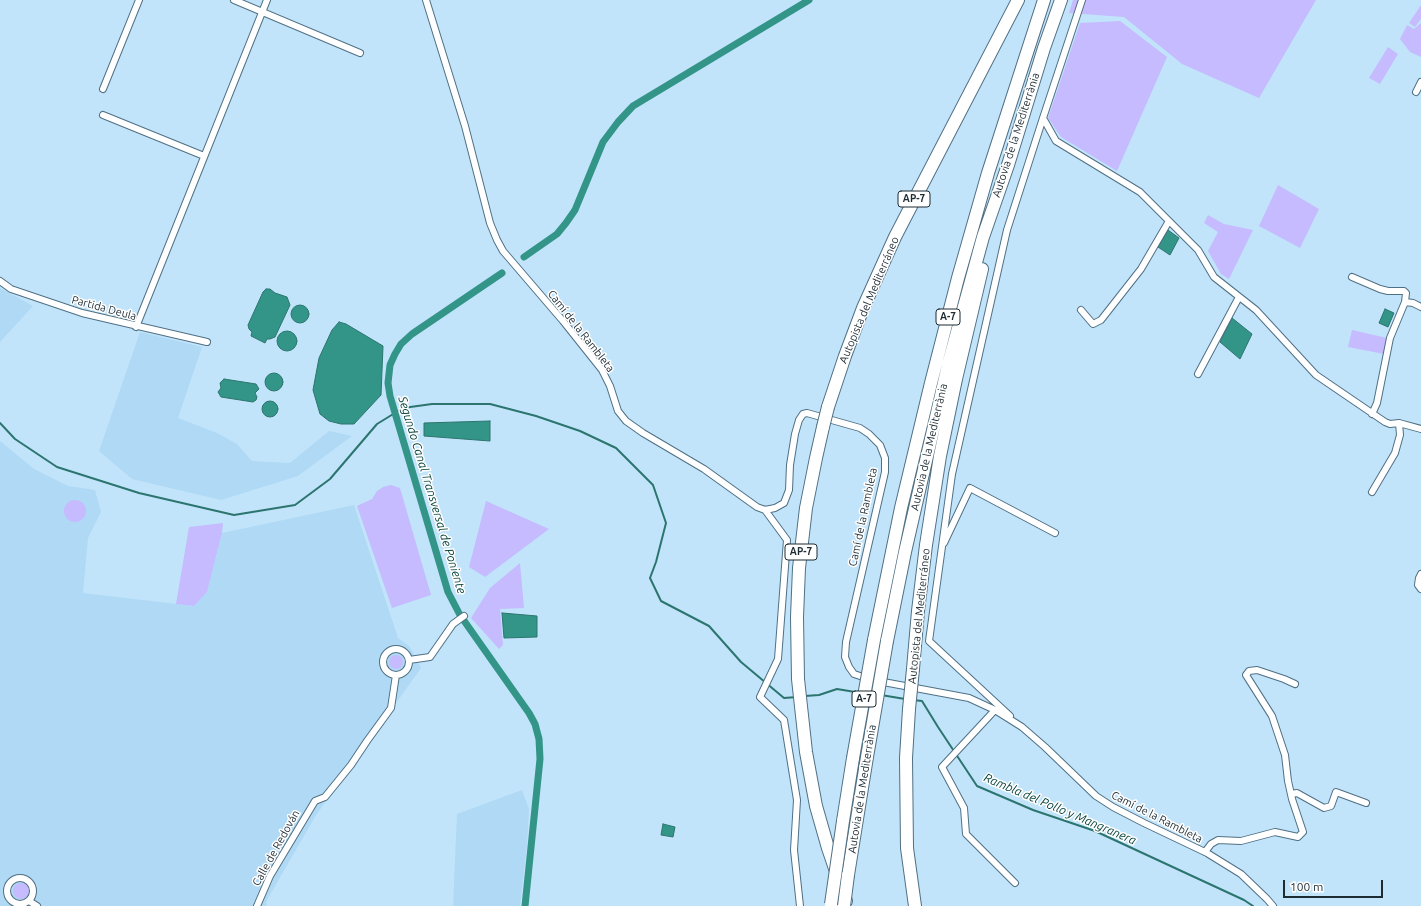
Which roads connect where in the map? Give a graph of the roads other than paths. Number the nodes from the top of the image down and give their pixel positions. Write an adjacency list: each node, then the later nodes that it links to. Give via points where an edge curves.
1 (139, 0): 12 (street)
2 (234, 0): 9 (street)
3 (267, 0): 9 (street)
4 (426, 0): 32 (street, Camí de la Rambleta, via 465,126 490,223 503,252 602,370 618,411 626,421)
5 (1018, 0): 57 (highway, Autopista del Mediterráneo / AP-7, bridge, via 922,182 863,308 828,407 806,508 799,568 797,618 801,708 816,806)
6 (1044, 0): 52 (highway, Autovia de la Mediterrània / A-7, bridge, via 988,173 954,293 901,508 874,640)
7 (1061, 0): 17 (highway, Autovia de la Mediterrània / A-7)
8 (1082, 0): 15 (street)
9 (262, 12): 10 (street); 16 (street)
10 (360, 52)
11 (1421, 82): 13 (street)
12 (102, 89)
13 (1416, 92)
14 (103, 115): 16 (street)
15 (1043, 118): 18 (street, via 1056,141 1140,192); 34 (street, via 1007,230 952,474)
16 (204, 156): 25 (street)
17 (1008, 165): 56 (highway, Autovia de la Mediterrània / A-7, bridge, via 983,237 948,365 910,530 887,641); 58 (highway, Autopista del Mediterráneo, bridge, via 940,456 926,545 906,758 907,848)
18 (1169, 221): 21 (street, via 1198,250 1214,277); 24 (street, via 1141,269 1101,320 1093,324)
19 (1352, 277): 22 (street, via 1380,289 1404,291)
20 (0, 281): 25 (street, Partida Deula, via 11,289 75,311)
21 (1239, 297): 27 (street); 28 (street, via 1256,310 1316,374)
22 (1405, 302): 23 (street); 28 (street, via 1390,338)
23 (1421, 307)
24 (1081, 310)
25 (136, 327): 26 (street, Partida Deula)
26 (207, 342)
27 (1198, 374)
28 (1372, 414): 29 (street, via 1390,424)
29 (1399, 423): 30 (street); 31 (street, via 1400,435 1395,453)
30 (1421, 429)
31 (1372, 492)
32 (765, 510): 41 (street, Camí de la Rambleta, via 784,503 789,490 795,434 799,420 804,414 860,428 869,434 880,445 885,458 885,472 846,642 845,657 849,667 860,677 968,698); 55 (street, via 787,540 778,659 760,697 784,720 797,800 794,850)
33 (1055, 533): 34 (street, via 970,488)
34 (942, 548): 42 (street, via 929,641)
35 (1421, 574): 36 (street, via 1418,585)
36 (1421, 589)
37 (464, 616): 38 (street, via 453,624 430,657)
38 (409, 660): 39 (street, via 407,669); 39 (street, via 405,653 398,649 386,654 384,668)
39 (396, 675): 54 (street, Calle de Redován, via 391,708 352,765 324,797 315,801 270,876)
40 (1295, 684): 43 (street, via 1258,670 1249,671 1246,675 1272,716 1285,755)
41 (995, 710): 42 (street, Camí de la Rambleta); 46 (street, via 942,767 964,808 966,834)
42 (1022, 728): 45 (street, Camí de la Rambleta, via 1096,796 1112,807)
43 (1291, 794): 44 (street, via 1297,793 1324,808 1331,806 1336,792); 45 (street, via 1303,832 1298,837 1274,832 1241,840 1218,840)
44 (1366, 803)
45 (1205, 852): 59 (street, Camí de la Rambleta, via 1241,874)
46 (1015, 883)
47 (0, 887): 48 (street)
48 (8, 889): 49 (street, via 15,880 28,881 33,889); 50 (street)
49 (29, 901): 51 (street); 53 (street)
50 (12, 904): 51 (street)
51 (22, 905)
52 (831, 905)
53 (37, 906)
54 (257, 906)
55 (800, 906)
56 (844, 906)
57 (848, 906)
58 (915, 906)
59 (1273, 906)

